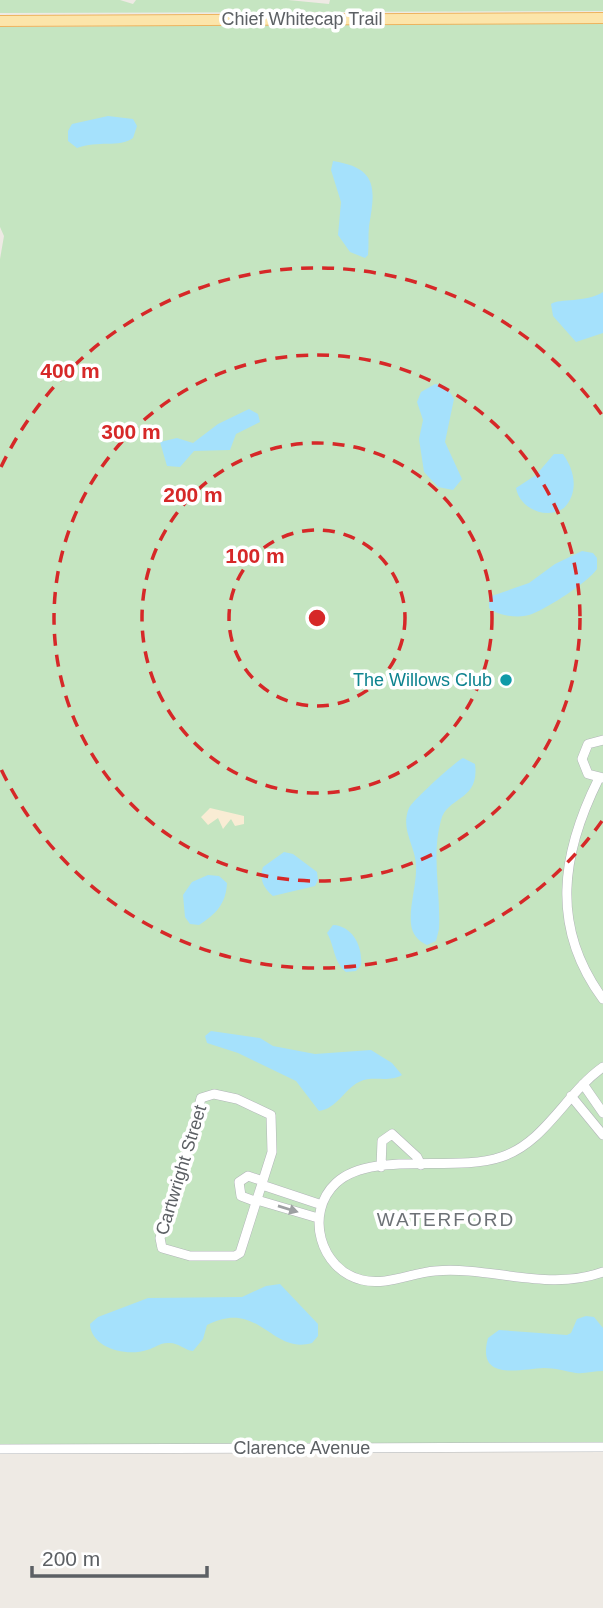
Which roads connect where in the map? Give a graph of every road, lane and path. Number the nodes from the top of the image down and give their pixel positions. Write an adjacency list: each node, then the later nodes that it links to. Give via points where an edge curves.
1 (603, 18): 2 (main road, Chief Whitecap Trail)
2 (0, 21)
3 (603, 740): 4 (street, via 588,744 582,754)
4 (588, 774): 5 (street); 6 (street)
5 (601, 778): 6 (street)
6 (587, 803): 7 (street, via 567,881 568,920 589,981)
7 (603, 999)
8 (603, 1067): 9 (street)
9 (583, 1084): 10 (street); 11 (street)
10 (571, 1096): 12 (street); 13 (street, via 538,1133 511,1153 485,1161)
11 (603, 1112)
12 (603, 1135)
13 (421, 1165): 14 (street); 14 (street, via 392,1134 382,1141)
14 (381, 1167): 17 (street, via 342,1178)
15 (263, 1183): 16 (street, Cartwright Street); 16 (street, via 248,1176 239,1182 241,1196); 16 (street, Cartwright Street, via 272,1152 271,1115 237,1099 214,1094 201,1098 160,1245 181,1255 234,1256 242,1248); 17 (street)
16 (257, 1201): 18 (street, one-way to 18)
17 (322, 1205): 18 (street)
18 (318, 1218): 19 (street, via 331,1261 366,1281 439,1271 569,1280)
19 (603, 1272)
20 (603, 1447): 21 (street, Clarence Avenue)
21 (0, 1449)

